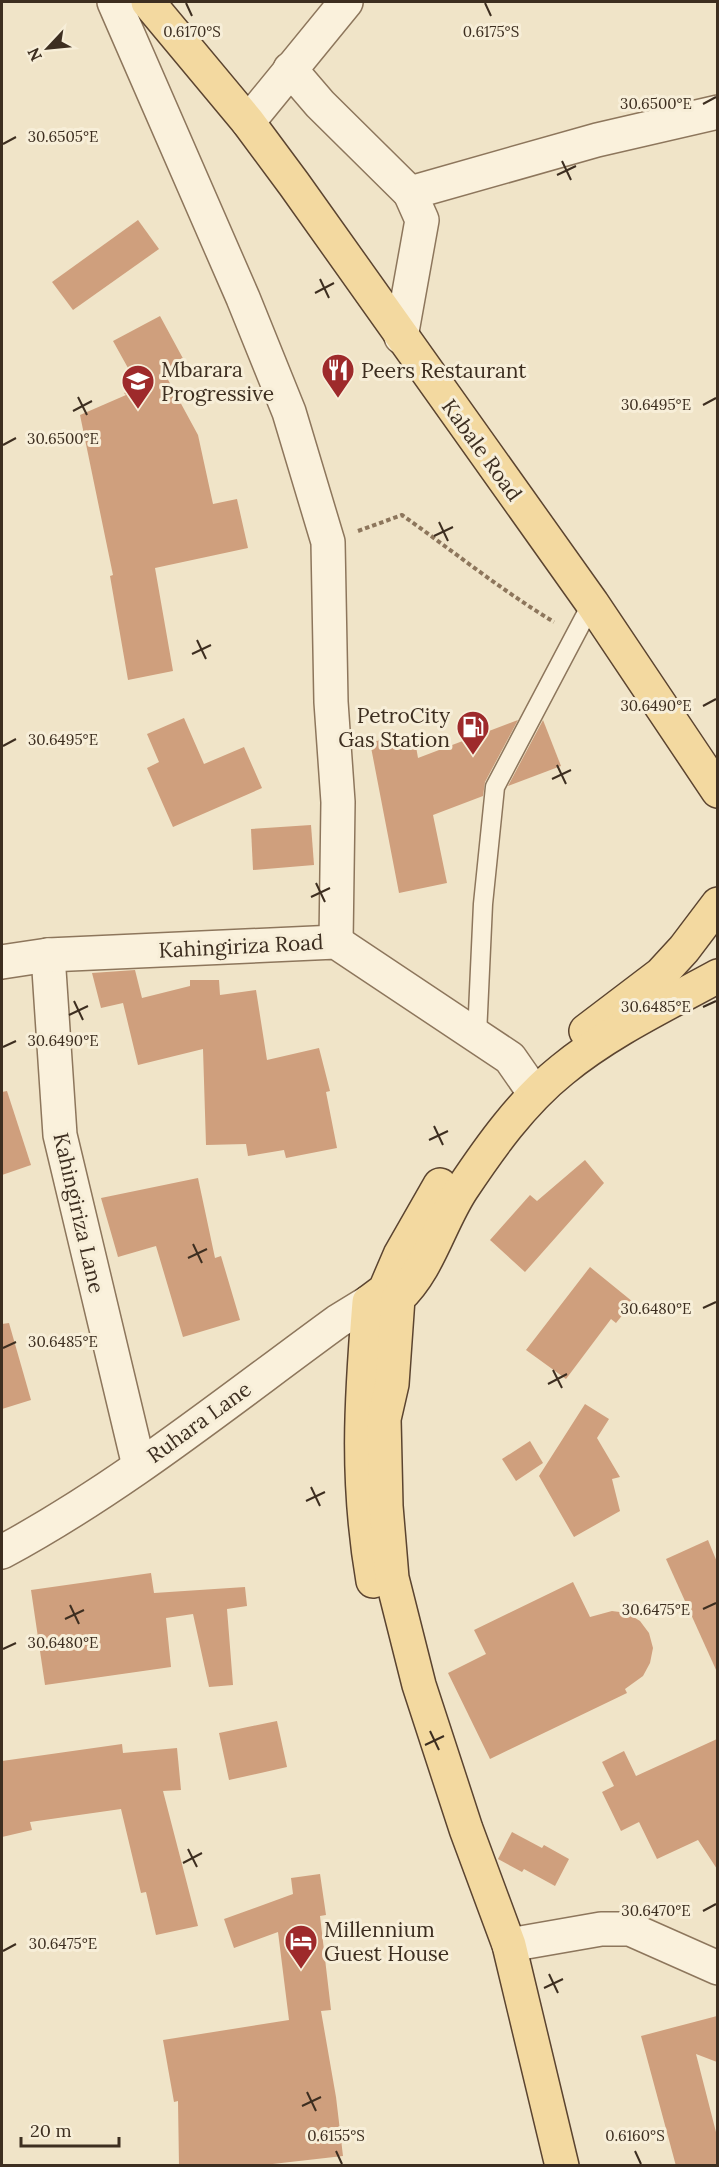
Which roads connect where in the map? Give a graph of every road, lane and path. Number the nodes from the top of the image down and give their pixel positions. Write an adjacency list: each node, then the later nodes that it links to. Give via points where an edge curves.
1 (114, 2): 14 (street, via 289,412 328,542 331,702 338,802)
2 (148, 2): 6 (main road, Kabale Road)
3 (346, 2): 4 (street)
4 (290, 69): 6 (street); 7 (street)
5 (717, 112): 7 (street, via 597,140)
6 (248, 123): 8 (main road, Kabale Road)
7 (410, 193): 8 (street, via 422,220)
8 (402, 337): 10 (main road, Kabale Road)
9 (349, 534): 11 (path, via 402,515 509,595)
10 (592, 603): 11 (lane); 12 (main road, Kabale Road)
11 (576, 634): 18 (lane, via 495,787 483,904)
12 (717, 792)
13 (717, 904): 19 (main road, via 661,974)
14 (336, 942): 15 (street, Kahingiriza Road); 18 (street, Kahingiriza Road)
15 (48, 955): 16 (street, Kahingiriza Road); 21 (street, Kahingiriza Lane, via 60,1135)
16 (2, 962)
17 (711, 981): 19 (main road, via 607,1038 561,1071)
18 (477, 1035): 19 (street, Kahingiriza Road, via 510,1058)
19 (530, 1087): 20 (main road, via 482,1124 444,1178 416,1226)
20 (383, 1300): 21 (street, Ruhara Lane, via 338,1321); 23 (main road, via 360,1455 364,1532 377,1606 397,1674 466,1829)
21 (139, 1466): 22 (street, Ruhara Lane, via 45,1529)
22 (2, 1552)
23 (509, 1945): 24 (street, via 601,1929 630,1929); 25 (main road)
24 (717, 1968)
25 (562, 2166)

